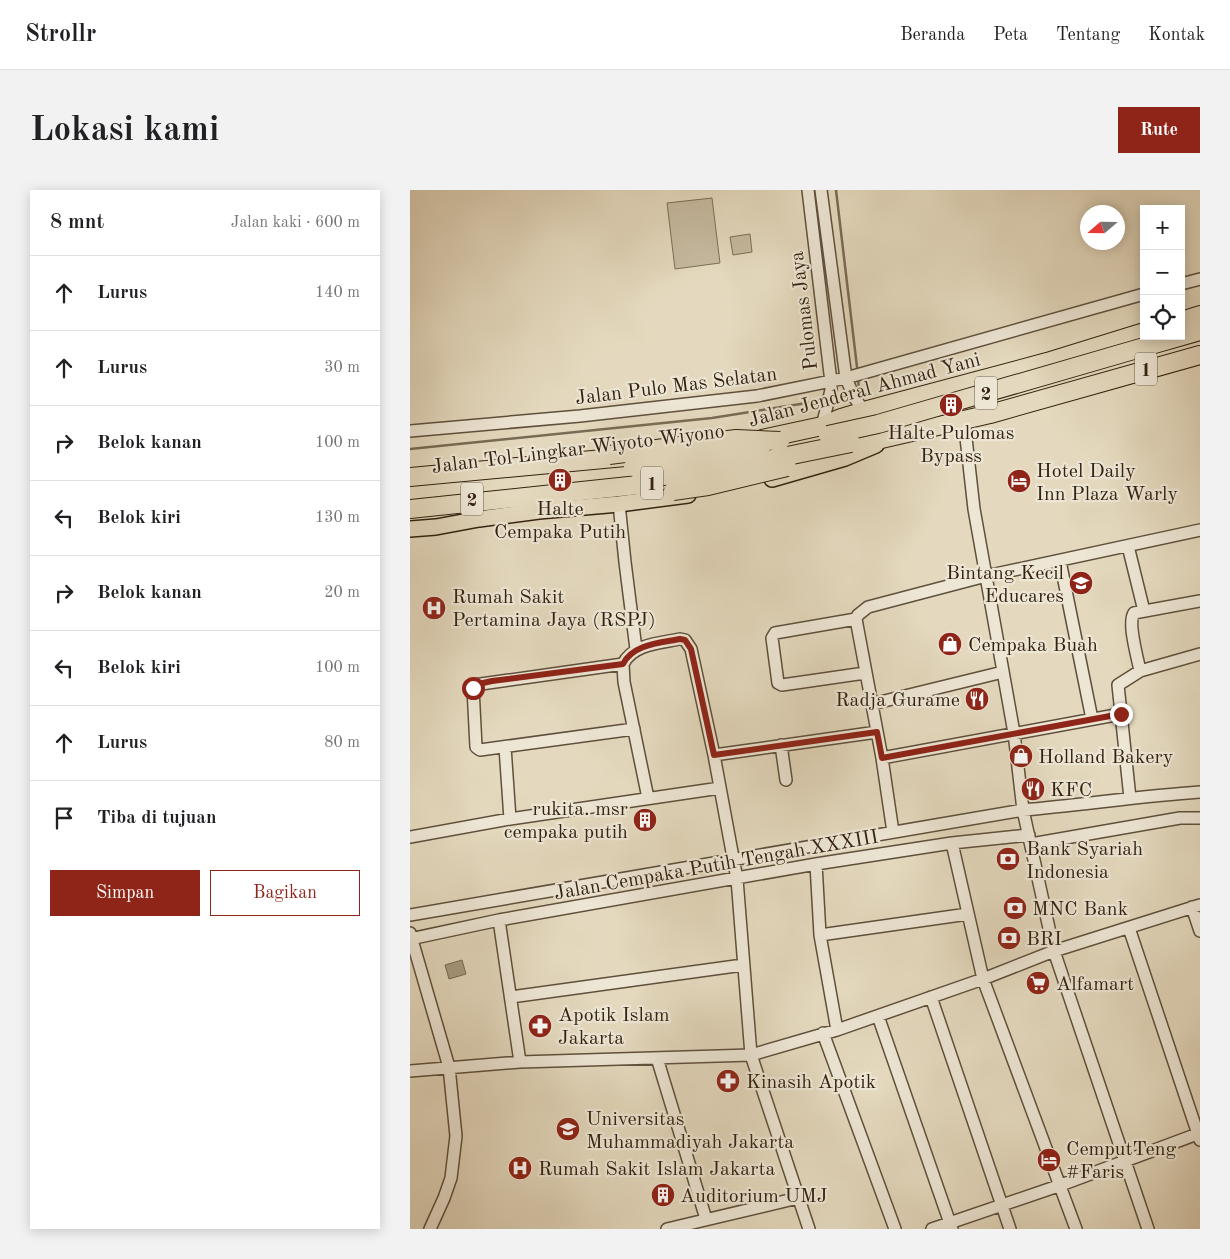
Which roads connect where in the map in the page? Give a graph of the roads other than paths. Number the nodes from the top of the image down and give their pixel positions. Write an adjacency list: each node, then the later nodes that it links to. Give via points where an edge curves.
1 (808, 190): 16 (street, Pulomas Jaya)
2 (821, 190): 14 (street, Pulomas Jaya)
3 (1200, 279): 4 (street)
4 (1185, 283)
5 (1141, 295): 14 (street, Jalan Pulo Mas Selatan)
6 (1200, 315): 7 (highway)
7 (1185, 320)
8 (1200, 331): 23 (highway, 2, bridge, via 878,424)
9 (1140, 333): 13 (highway, Jalan Jenderal Ahmad Yani / 1)
10 (1200, 342): 24 (highway, 2)
11 (1200, 347): 15 (highway, 1, via 1113,372)
12 (1200, 355): 15 (highway, 1)
13 (1047, 362): 17 (highway); 18 (highway, Jalan Jenderal Ahmad Yani / 1)
14 (847, 382): 16 (street, Jalan Pulo Mas Selatan); 18 (street, Pulomas Jaya)
15 (1093, 384): 17 (highway, 1)
16 (831, 386): 20 (street, Pulomas Jaya); 21 (street, Jalan Pulo Mas Selatan, via 580,416)
17 (1055, 395): 19 (highway, 1)
18 (859, 404): 20 (highway, Jalan Jenderal Ahmad Yani / 1, via 841,418)
19 (964, 420): 22 (highway, 1); 39 (street, via 974,509)
20 (822, 426): 25 (highway, Jalan Jenderal Ahmad Yani / 1)
21 (410, 431)
22 (890, 437): 27 (highway, 1); 32 (main road, 1, via 854,455 786,476)
23 (780, 441): 28 (highway, bridge, via 736,439 609,455); 31 (highway, Jalan Tol Lingkar Wiyoto Wiyono / 2, bridge, via 633,467)
24 (850, 442): 33 (highway, Jalan Tol Lingkar Wiyoto Wiyono / 2, bridge, via 704,471); 34 (highway, bridge, via 828,455 708,486 606,500)
25 (738, 444): 26 (highway, Jalan Jenderal Ahmad Yani / 1); 27 (highway)
26 (689, 450): 29 (highway, Jalan Jenderal Ahmad Yani / 1); 30 (highway)
27 (745, 470): 30 (highway, 1)
28 (410, 471)
29 (410, 477)
30 (692, 478): 33 (highway, 1, via 593,491)
31 (410, 489)
32 (619, 504): 35 (main road, 1, via 539,511); 43 (street)
33 (410, 507)
34 (410, 514)
35 (410, 529)
36 (1200, 530): 37 (street)
37 (1128, 546): 38 (street); 41 (street)
38 (1060, 561): 39 (street); 51 (street)
39 (986, 576): 42 (street, via 868,607); 47 (street)
40 (1199, 603): 41 (street)
41 (1144, 610): 46 (street, via 1132,617)
42 (856, 619): 48 (street); 48 (street, via 775,633 772,638 778,683)
43 (636, 649): 45 (street); 57 (street, via 680,639 690,644)
44 (1200, 654): 46 (street)
45 (623, 664): 52 (street); 56 (street, via 474,685 476,747 480,750)
46 (1140, 671): 50 (street, via 1118,685)
47 (1003, 672): 49 (street); 54 (street)
48 (866, 673): 49 (street)
49 (872, 704): 53 (street)
50 (1121, 714): 51 (street); 63 (street)
51 (1092, 719): 54 (street)
52 (634, 728): 56 (street); 62 (street)
53 (877, 732): 55 (street); 58 (street)
54 (1014, 733): 58 (street); 64 (street)
55 (781, 745): 57 (street); 59 (street)
56 (506, 747): 66 (street)
57 (714, 755): 60 (street)
58 (882, 758): 67 (street)
59 (786, 780)
60 (720, 788): 62 (street); 72 (street)
61 (1200, 792): 63 (street)
62 (648, 798): 66 (street)
63 (1130, 798): 64 (street)
64 (1023, 812): 67 (street); 69 (street)
65 (1200, 818): 69 (street, Jalan Cempaka Putih Tengah XXXIII)
66 (510, 819): 68 (street)
67 (893, 832): 72 (street)
68 (410, 837)
69 (1029, 837): 70 (street, Jalan Cempaka Putih Tengah XXXIII); 81 (street)
70 (952, 843): 71 (street, Jalan Cempaka Putih Tengah XXXIII); 74 (street)
71 (816, 864): 72 (street, Jalan Cempaka Putih Tengah XXXIII); 79 (street)
72 (736, 870): 75 (street); 76 (street, Jalan Cempaka Putih Tengah XXXIII); 82 (street)
73 (1196, 906): 77 (street); 78 (street)
74 (968, 914): 79 (street); 83 (street)
75 (410, 915)
76 (499, 920): 80 (street, Jalan Cempaka Putih Tengah XXXIII); 85 (street)
77 (1129, 928): 81 (street); 94 (street)
78 (1200, 931)
79 (820, 935): 87 (street)
80 (410, 937): 92 (street)
81 (1054, 951): 83 (street); 95 (street)
82 (743, 965): 85 (street); 89 (street)
83 (983, 979): 84 (street); 96 (street)
84 (931, 997): 86 (street); 98 (street)
85 (511, 998): 91 (street)
86 (878, 1016): 87 (street); 100 (street)
87 (838, 1030): 88 (street)
88 (823, 1034): 89 (street); 104 (street)
89 (751, 1055): 90 (street); 97 (street)
90 (657, 1058): 91 (street); 99 (street)
91 (520, 1062): 92 (street)
92 (449, 1067): 93 (street); 101 (street, via 456,1136 450,1178)
93 (410, 1071)
94 (1199, 1136): 95 (street)
95 (1125, 1160): 96 (street); 108 (street)
96 (1061, 1185): 98 (street); 107 (street)
97 (798, 1198): 99 (street); 103 (street)
98 (1002, 1205): 100 (street); 106 (street)
99 (706, 1219): 102 (street)
100 (951, 1226): 105 (street)
101 (430, 1229)
102 (667, 1229)
103 (809, 1229)
104 (895, 1229)
105 (932, 1229)
106 (1010, 1229)
107 (1076, 1229)
108 (1148, 1229)

